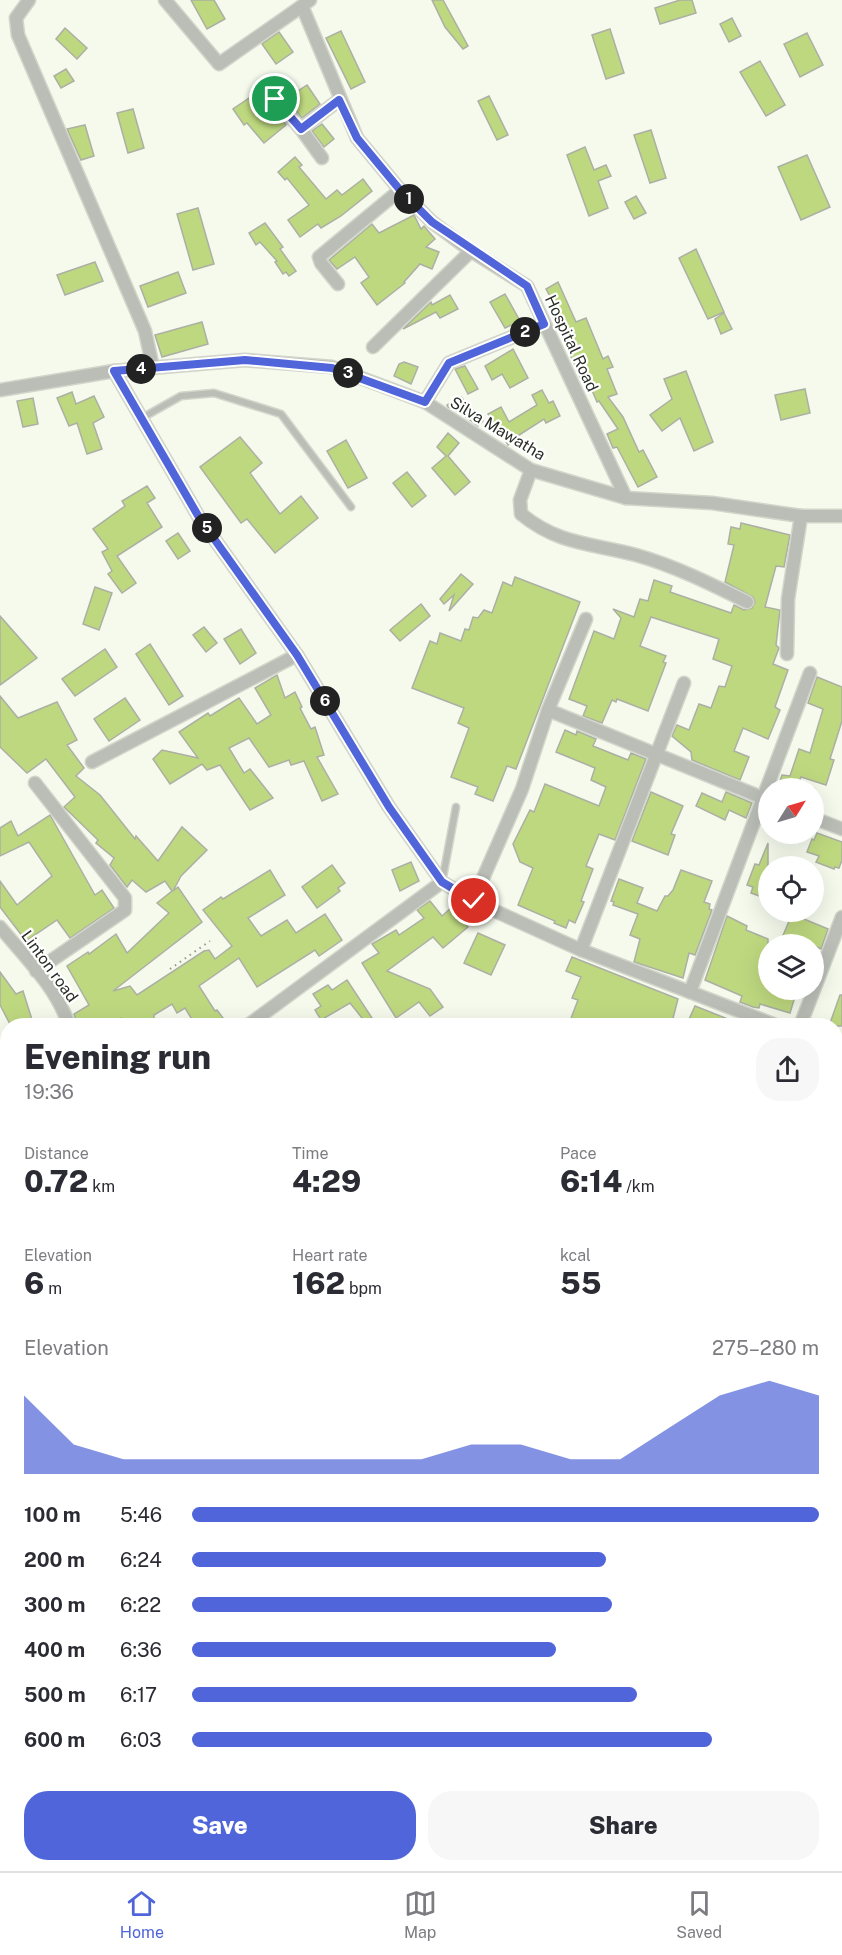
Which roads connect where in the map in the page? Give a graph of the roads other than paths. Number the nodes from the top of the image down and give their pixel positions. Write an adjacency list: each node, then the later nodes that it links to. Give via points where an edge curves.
1 (29, 0): 13 (street, via 16,18 18,35 145,331)
2 (165, 0): 3 (street, via 219,64)
3 (306, 3): 5 (street, Hospital Road)
4 (275, 99): 6 (street)
5 (339, 100): 6 (street); 8 (street, Hospital Road, via 357,138)
6 (301, 129): 7 (street)
7 (322, 158)
8 (400, 190): 9 (street, Hospital Road, via 432,222); 10 (street, via 319,257)
9 (471, 251): 11 (street, Hospital Road, via 527,286); 12 (street)
10 (338, 284)
11 (544, 324): 16 (street, via 449,363); 19 (street, Hospital Road)
12 (373, 347)
13 (153, 368): 14 (street, Silva Mawatha); 16 (street, Silva Mawatha, via 245,360 332,368)
14 (114, 371): 15 (street, Silva Mawatha); 17 (street)
15 (0, 390)
16 (425, 402): 18 (street, Silva Mawatha)
17 (141, 418): 20 (lane, via 181,396 214,393 281,414); 26 (street, via 200,519)
18 (531, 470): 19 (street, Silva Mawatha); 23 (street, via 520,500 521,514 538,528 568,541 637,555 684,571)
19 (626, 498): 21 (street, Silva Mawatha, via 712,503)
20 (351, 507)
21 (801, 516): 22 (street, Silva Mawatha); 25 (street, via 788,599)
22 (842, 516)
23 (747, 602)
24 (586, 619): 29 (street)
25 (787, 654)
26 (297, 655): 31 (street); 39 (street, via 389,807)
27 (810, 673): 32 (street)
28 (684, 683): 30 (street)
29 (548, 710): 30 (street); 40 (street, via 522,789)
30 (656, 754): 34 (street); 43 (street)
31 (92, 762)
32 (773, 778)
33 (35, 783): 44 (street, via 125,898 125,910)
34 (758, 796)
35 (456, 807): 39 (lane)
36 (758, 819): 45 (street)
37 (824, 822): 38 (street)
38 (842, 829)
39 (442, 882): 40 (street); 47 (street)
40 (474, 901): 43 (street)
41 (842, 917): 49 (street)
42 (0, 927): 44 (street, Linton road)
43 (581, 950): 45 (street)
44 (36, 971): 46 (street, Linton road)
45 (690, 992): 48 (street)
46 (67, 1018)
47 (258, 1018)
48 (757, 1018)
49 (803, 1018)

